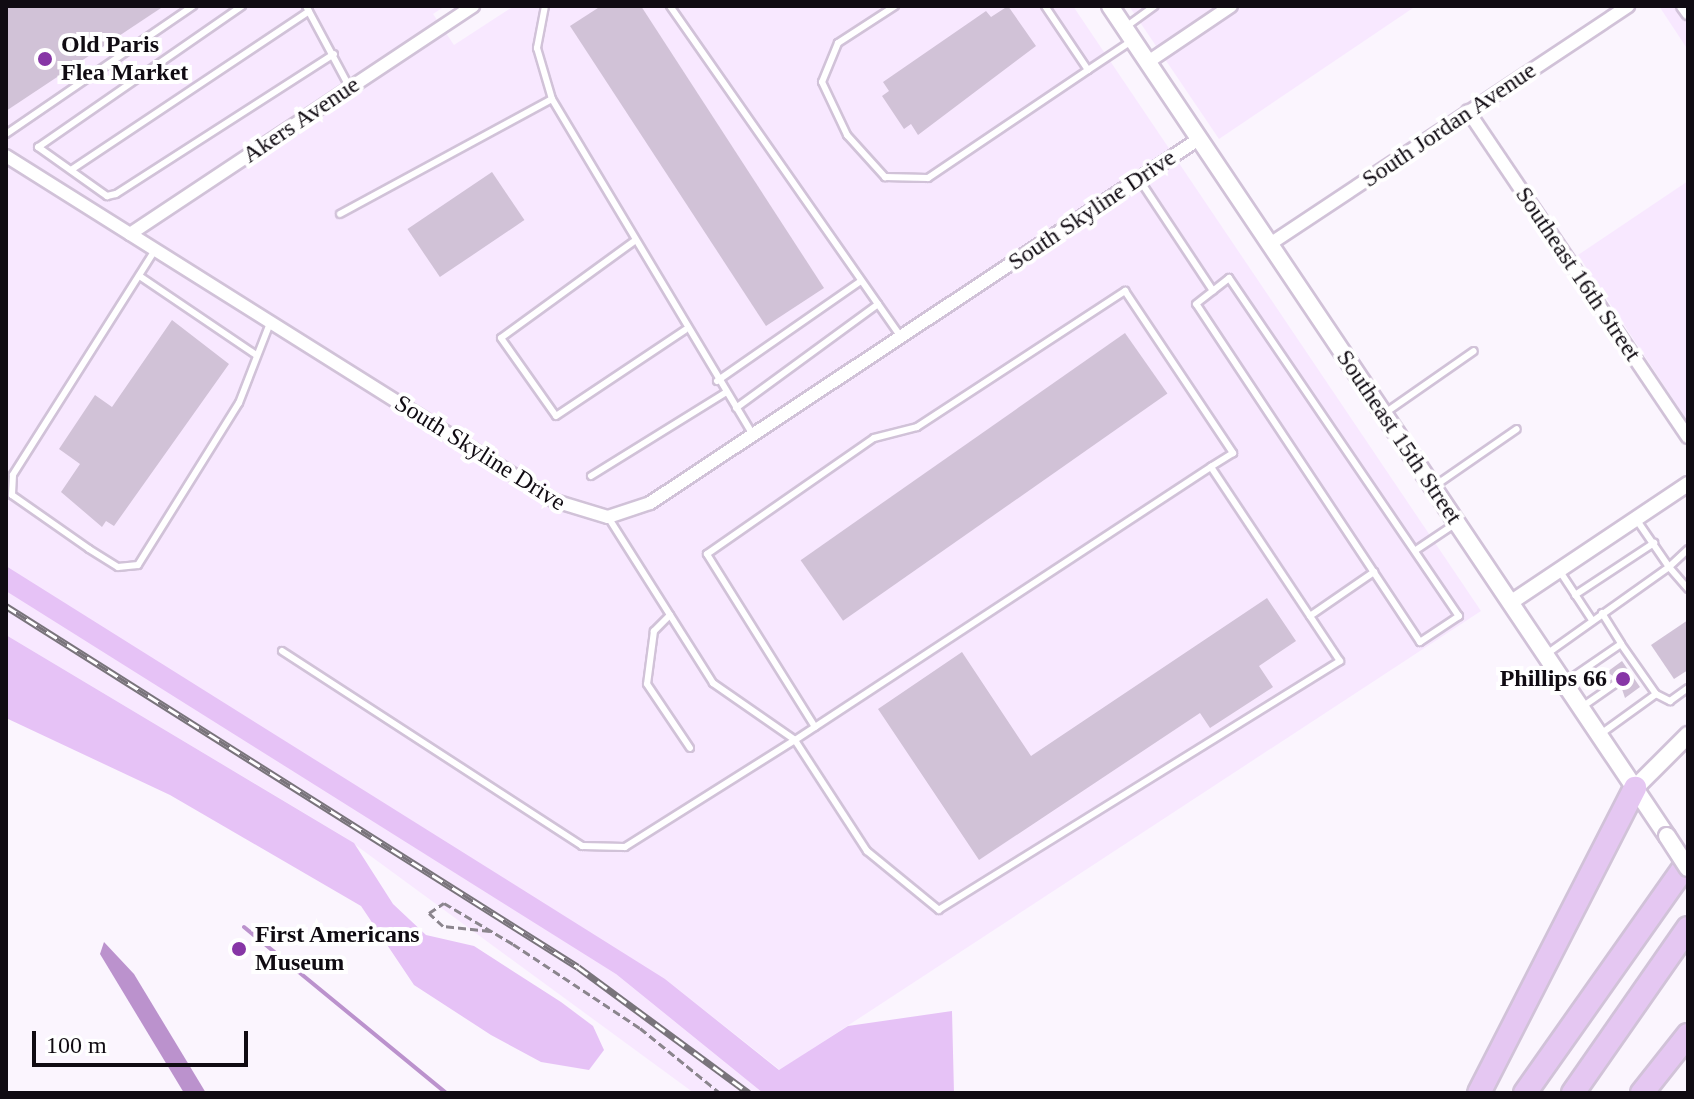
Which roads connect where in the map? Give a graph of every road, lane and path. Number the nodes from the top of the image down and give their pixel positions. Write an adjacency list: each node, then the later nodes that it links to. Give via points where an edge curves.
1 (193, 6): 22 (lane)
2 (242, 6): 25 (lane, via 38,147)
3 (473, 6): 19 (street, Akers Avenue)
4 (545, 6): 20 (lane, via 537,48)
5 (670, 6): 33 (lane)
6 (895, 6): 18 (lane, via 838,43 822,82 847,135 885,177 928,178)
7 (1045, 6): 18 (lane)
8 (1110, 6): 15 (main road, Southeast 15th Street)
9 (1155, 6): 15 (lane)
10 (1231, 6): 17 (street)
11 (1628, 6): 21 (street, South Jordan Avenue)
12 (1683, 6): 14 (street)
13 (307, 8): 16 (lane); 25 (lane)
14 (1688, 13)
15 (1129, 34): 17 (main road, Southeast 15th Street); 18 (lane)
16 (334, 54): 19 (lane); 25 (lane, via 116,194 107,196)
17 (1148, 62): 23 (main road, Southeast 15th Street)
18 (1088, 70)
19 (350, 88): 28 (street, Akers Avenue)
20 (552, 99): 27 (lane); 29 (lane)
21 (1468, 111): 30 (street, South Jordan Avenue); 47 (street, Southeast 16th Street)
22 (6, 134)
23 (1199, 139): 26 (street, South Skyline Drive); 30 (main road, Southeast 15th Street)
24 (6, 156): 28 (street, South Skyline Drive)
25 (71, 170)
26 (1139, 179): 34 (lane); 38 (street, South Skyline Drive)
27 (340, 214)
28 (130, 234): 31 (street, South Skyline Drive)
29 (633, 242): 37 (lane); 37 (lane, via 501,338 556,416)
30 (1270, 244): 44 (main road, Southeast 15th Street)
31 (155, 250): 32 (lane); 36 (street, South Skyline Drive)
32 (141, 277): 40 (lane); 40 (lane, via 13,475 12,495 89,549 118,567 138,565 239,403)
33 (861, 281): 35 (lane); 41 (lane)
34 (1213, 291): 57 (lane, via 1229,278); 60 (lane, via 1196,304)
35 (878, 304): 38 (lane); 43 (lane)
36 (270, 323): 40 (lane); 52 (street, South Skyline Drive, via 555,501)
37 (685, 330): 41 (lane)
38 (901, 337): 46 (street, South Skyline Drive)
39 (1474, 351): 44 (lane)
40 (256, 355)
41 (717, 381): 42 (lane)
42 (725, 393): 43 (lane); 49 (lane)
43 (736, 408): 46 (lane)
44 (1384, 414): 51 (main road, Southeast 15th Street)
45 (1517, 429): 51 (lane)
46 (753, 435): 52 (street, South Skyline Drive, via 650,503)
47 (1688, 437)
48 (1211, 467): 66 (lane); 78 (lane); 78 (lane, via 1233,453 1125,291 917,427 874,438 707,554)
49 (591, 476)
50 (1688, 484): 53 (street)
51 (1433, 487): 54 (main road, Southeast 15th Street)
52 (608, 517): 65 (lane)
53 (1636, 519): 55 (lane); 59 (street)
54 (1457, 523): 57 (lane); 63 (main road, Southeast 15th Street)
55 (1654, 543): 58 (lane); 62 (lane)
56 (1688, 549): 58 (lane)
57 (1416, 550): 60 (lane, via 1459,616 1420,642)
58 (1669, 567): 61 (lane); 64 (lane)
59 (1559, 570): 62 (lane); 63 (street)
60 (1374, 572): 66 (lane)
61 (1688, 589)
62 (1575, 595): 67 (lane)
63 (1510, 603): 70 (main road, Southeast 15th Street)
64 (1602, 613): 67 (lane); 68 (lane)
65 (670, 615): 81 (lane, via 713,683); 82 (lane, via 654,631 647,684)
66 (1310, 616): 81 (lane, via 1340,661 939,910 867,851)
67 (1592, 620): 70 (lane)
68 (1621, 644): 71 (lane); 73 (lane)
69 (282, 651): 81 (lane, via 582,846 625,847)
70 (1545, 655): 73 (main road, Southeast 15th Street)
71 (1638, 668): 72 (lane); 76 (lane)
72 (1630, 674)
73 (1563, 683): 77 (main road, Southeast 15th Street)
74 (1615, 684): 77 (lane)
75 (1688, 688): 76 (lane, via 1670,701)
76 (1656, 694): 79 (lane)
77 (1580, 708): 79 (main road, Southeast 15th Street)
78 (815, 727): 81 (lane)
79 (1599, 735): 83 (main road, Southeast 15th Street)
80 (1688, 735): 83 (main road)
81 (795, 740)
82 (690, 748)
83 (1635, 788): 85 (main road, Southeast 15th Street, bridge); 90 (highway)
84 (1688, 862): 91 (highway)
85 (1688, 868)
86 (1688, 928): 92 (highway)
87 (490, 931): 87 (path, via 444,903 429,913 443,926); 89 (path, via 640,1028)
88 (1688, 1035): 93 (highway)
89 (720, 1093)
90 (1479, 1093)
91 (1525, 1093)
92 (1573, 1093)
93 (1642, 1093)

